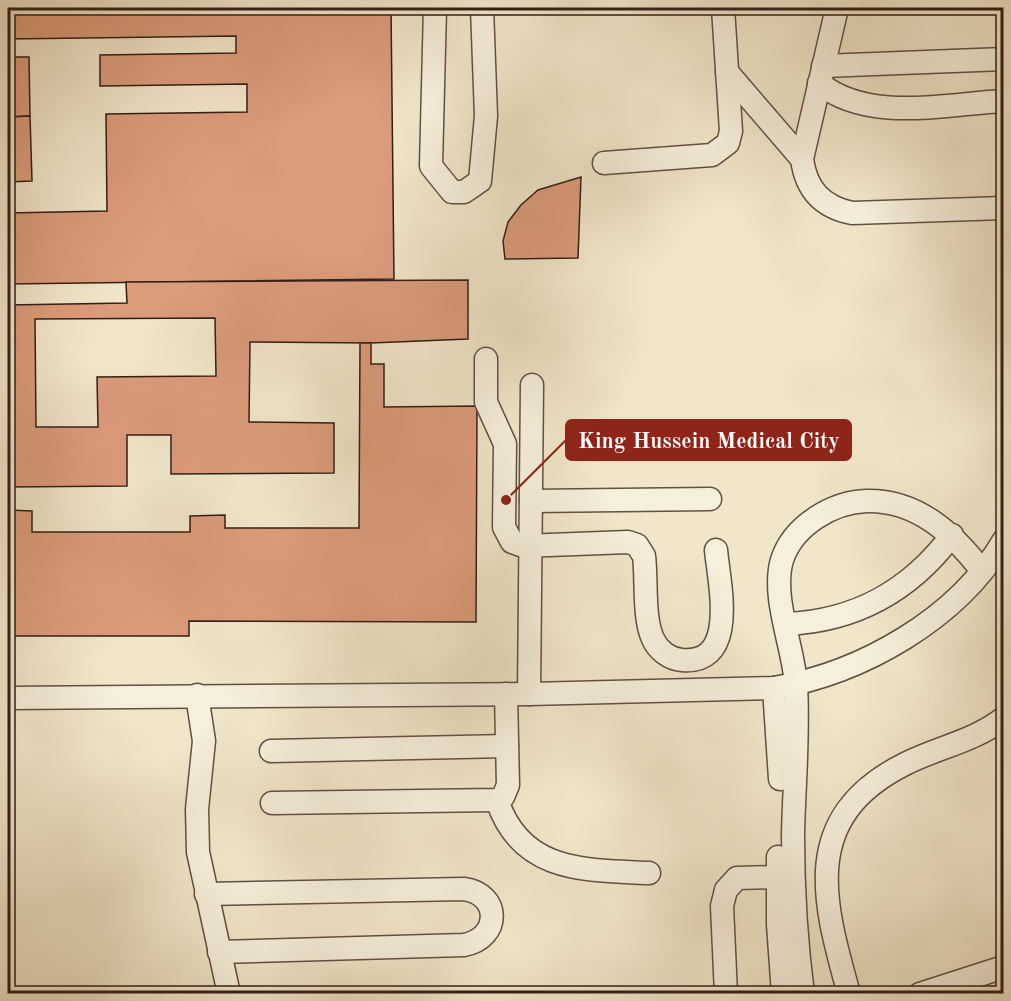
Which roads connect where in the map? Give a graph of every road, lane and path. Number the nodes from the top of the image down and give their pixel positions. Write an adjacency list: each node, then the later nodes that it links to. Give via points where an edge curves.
1 (435, 8): 2 (street, via 431,166 452,192 464,192 480,181 486,116)
2 (482, 8)
3 (723, 8): 6 (street)
4 (837, 8): 7 (street)
5 (1004, 59): 7 (street)
6 (727, 72): 9 (street); 10 (street, via 731,131 728,144 718,153)
7 (821, 74): 8 (street, via 851,102 883,108); 9 (street)
8 (1004, 101)
9 (802, 159): 11 (street, via 814,193 841,211)
10 (604, 163)
11 (1004, 208)
12 (486, 359): 18 (street, via 486,402 505,444 505,533 512,542)
13 (532, 386): 15 (street)
14 (710, 499): 15 (street)
15 (531, 501): 18 (street)
16 (952, 535): 20 (street); 21 (street, via 924,568 870,606 829,620); 21 (street, via 924,515 894,503 861,501 829,511 802,530 790,543 783,560 779,577)
17 (1004, 540): 20 (street)
18 (529, 546): 19 (street, via 624,542 637,545 644,556 652,638 663,652 680,660 706,653 722,631); 24 (street)
19 (716, 550)
20 (982, 571): 22 (street, via 939,612 892,645 842,669)
21 (786, 624): 22 (street)
22 (785, 686): 24 (street); 33 (street); 40 (street, via 793,878)
23 (506, 694): 24 (street); 25 (street); 28 (street)
24 (529, 694)
25 (197, 695): 26 (street); 34 (street, via 204,741 197,831)
26 (8, 698)
27 (1004, 718): 41 (street, via 967,741 919,757 890,772 863,793 841,821 828,854 825,889 831,929)
28 (507, 746): 29 (street); 30 (street, via 508,785 503,797)
29 (271, 751)
30 (497, 800): 31 (street); 32 (street, via 512,831 537,854 579,869)
31 (272, 803)
32 (649, 873)
33 (778, 877): 38 (street, via 737,878 726,890 722,906); 39 (street)
34 (206, 894): 35 (street); 35 (street, via 464,889 481,894 491,908 487,933 464,945)
35 (219, 952): 37 (street)
36 (1004, 967): 42 (street)
37 (229, 993)
38 (726, 993)
39 (783, 993)
40 (803, 993)
41 (849, 993)
42 (920, 993)

